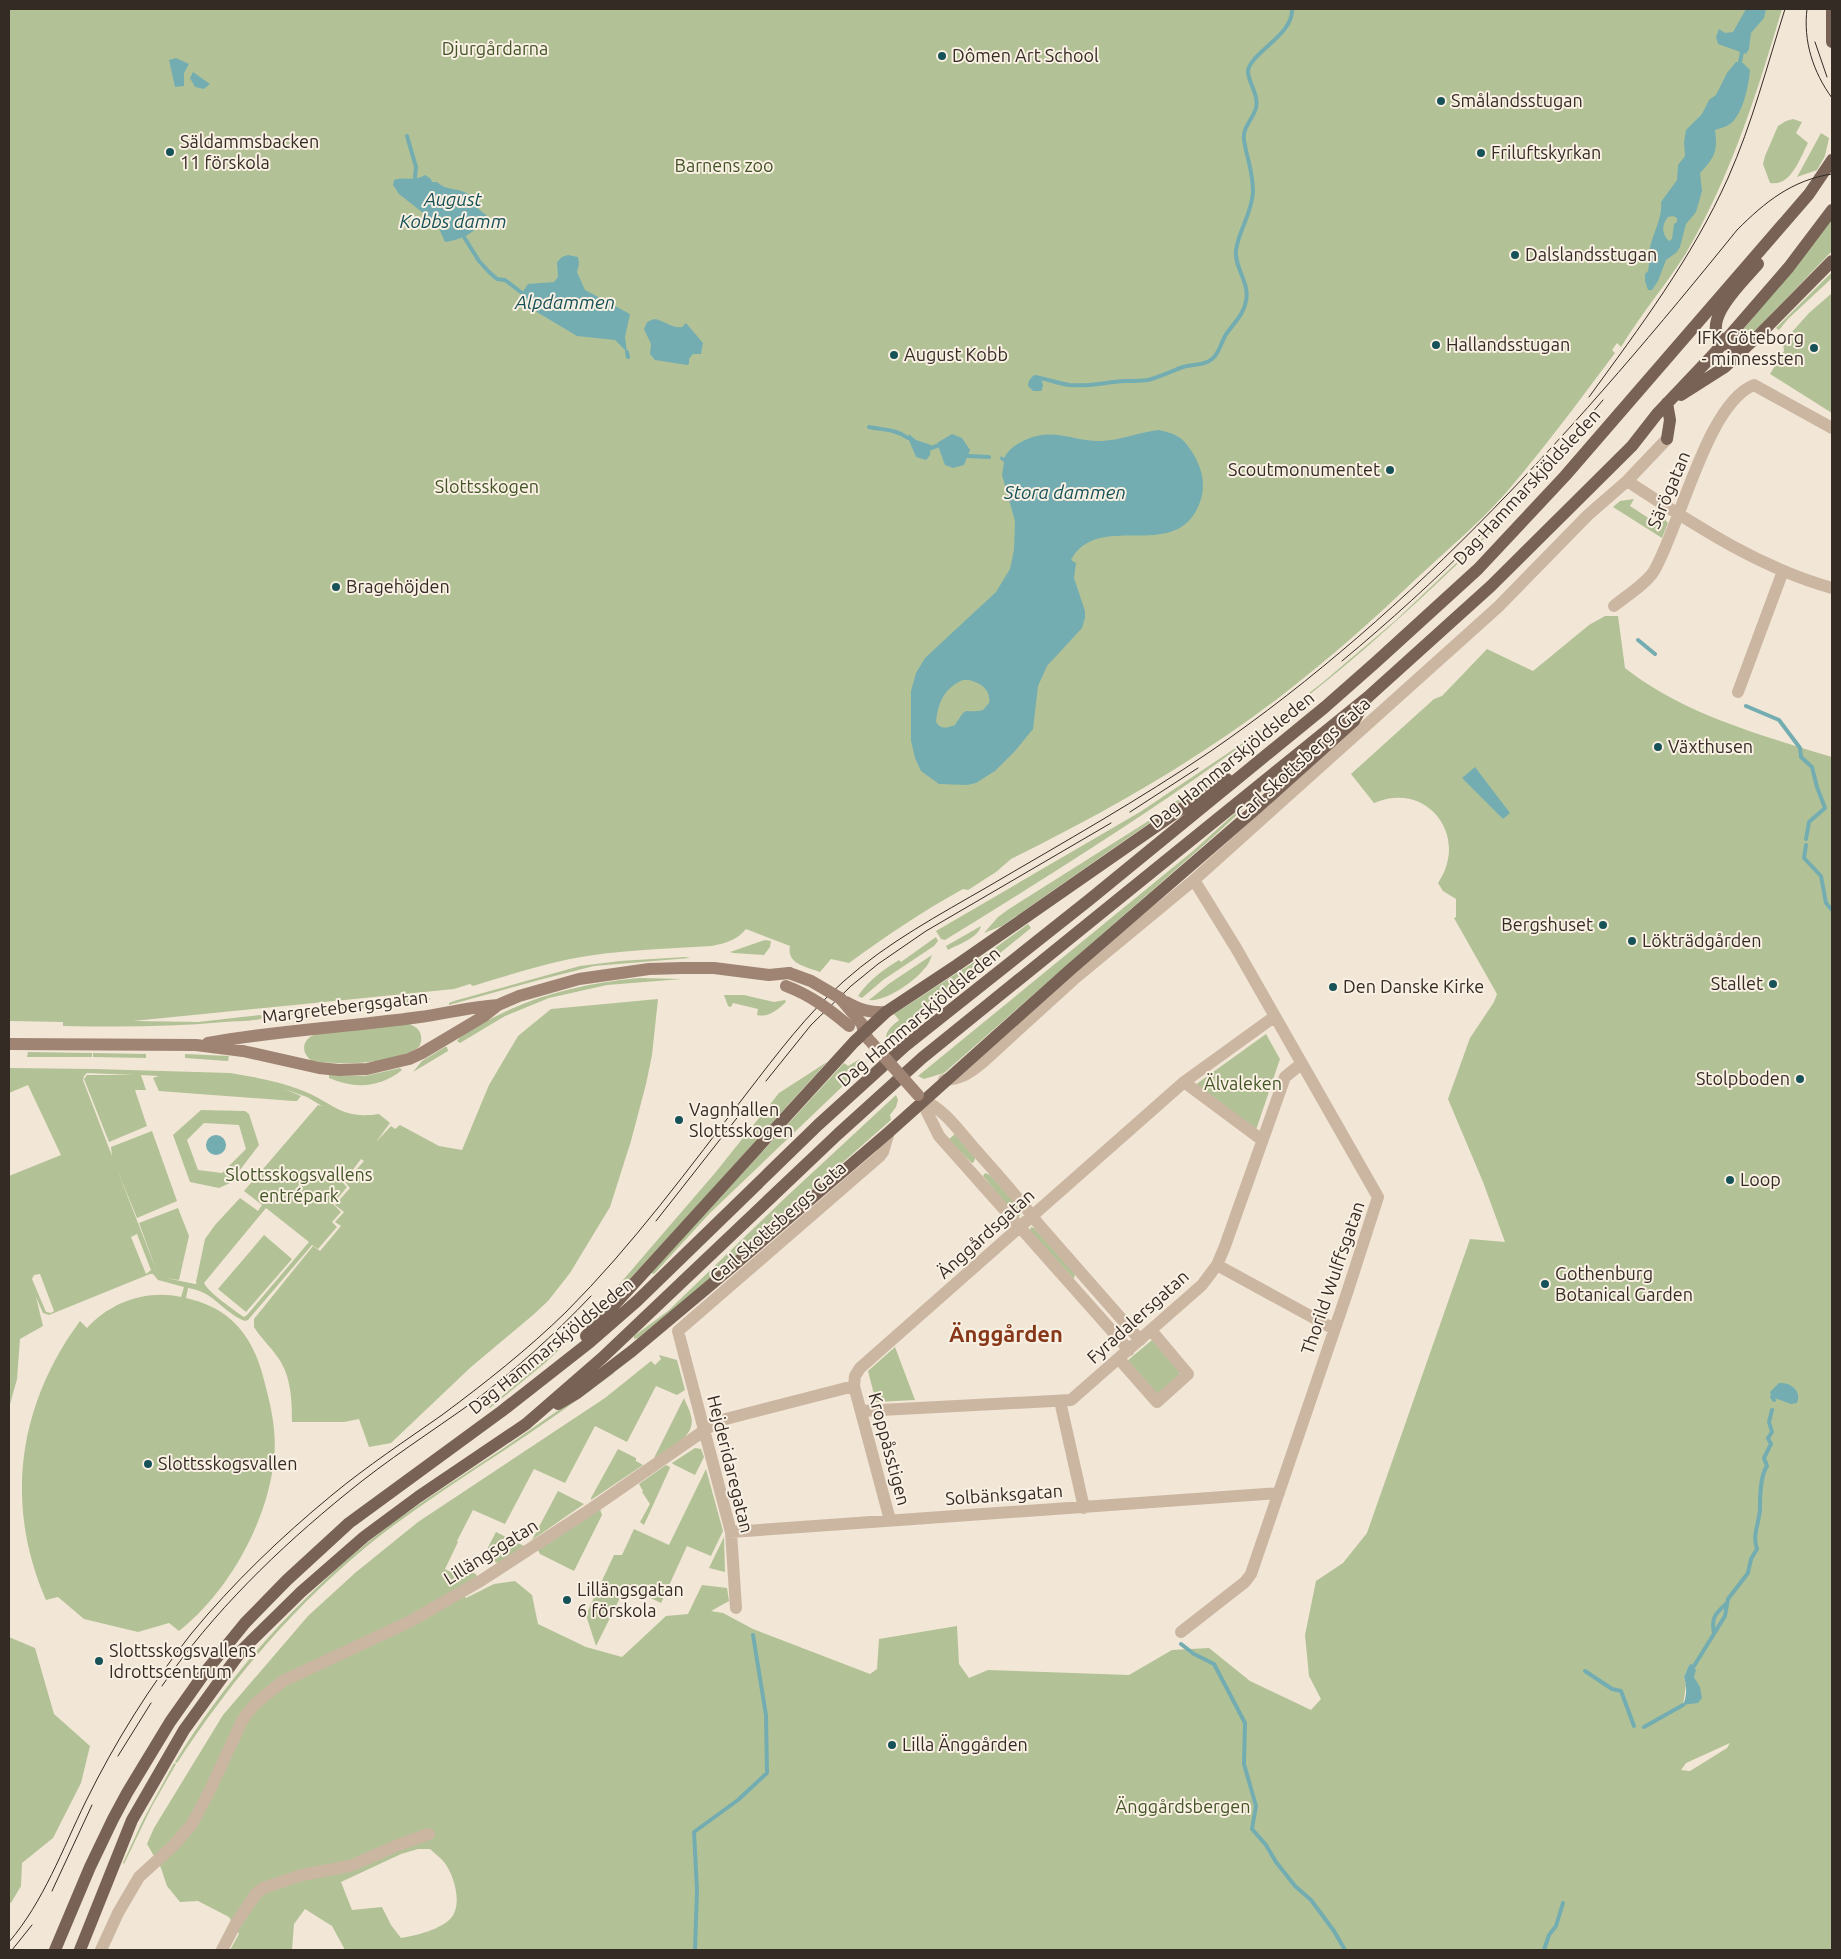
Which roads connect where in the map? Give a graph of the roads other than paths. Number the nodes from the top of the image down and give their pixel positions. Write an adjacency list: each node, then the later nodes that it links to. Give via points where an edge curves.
1 (1832, 9): 2 (main road)
2 (1832, 42)
3 (1832, 160): 5 (main road, Dag Hammarskjöldsleden)
4 (1832, 210): 8 (main road, Dag Hammarskjöldsleden)
5 (1784, 223): 8 (main road, via 1774,245 1718,315 1716,333); 19 (main road, Dag Hammarskjöldsleden, via 1565,476 1478,569 1332,701)
6 (1832, 261): 7 (main road)
7 (1755, 338): 8 (main road, via 1740,347); 9 (main road, via 1725,367)
8 (1724, 342): 9 (main road, Dag Hammarskjöldsleden)
9 (1667, 403): 11 (main road, via 1670,420); 18 (main road, Dag Hammarskjöldsleden, via 1627,451 1491,586)
10 (1832, 428): 13 (street, Särögatan, via 1754,385 1742,391 1717,422)
11 (1667, 439): 12 (street, Carl Skottsbergs Gata)
12 (1627, 481): 13 (street); 20 (street, Carl Skottsbergs Gata, via 1588,515 1498,607)
13 (1678, 514): 14 (street, via 1740,551); 16 (street, Särögatan, via 1654,572)
14 (1783, 571): 15 (street); 17 (street)
15 (1832, 588)
16 (1614, 606)
17 (1738, 692)
18 (1368, 697): 30 (main road, via 1354,721); 52 (main road, Dag Hammarskjöldsleden, via 922,1058 602,1358)
19 (1270, 752): 23 (main road, via 1194,800); 48 (main road, Dag Hammarskjöldsleden, via 905,1046 818,1125 637,1300)
20 (1194, 880): 25 (street, Thorild Wulffsgatan); 30 (street, Carl Skottsbergs Gata, via 1073,980 982,1063 962,1077)
21 (769, 975): 22 (main road, Margretebergsgatan, via 714,968 649,969 579,979); 24 (main road, Margretebergsgatan, bridge, via 832,1012); 24 (main road, Margretebergsgatan, bridge, via 789,973 811,981 840,998)
22 (498, 1005): 28 (main road, Margretebergsgatan); 28 (main road, Margretebergsgatan, via 422,1053 367,1069 320,1068 260,1054)
23 (886, 1012): 24 (main road, via 869,1012); 26 (main road)
24 (854, 1017): 26 (main road, Margretebergsgatan, via 855,1032)
25 (1274, 1017): 29 (street, Thorild Wulffsgatan); 31 (street, Änggårdsgatan)
26 (868, 1037): 32 (main road, Margretebergsgatan, bridge); 48 (main road)
27 (9, 1044): 28 (main road, Margretebergsgatan)
28 (196, 1045)
29 (1301, 1064): 34 (street, Fyradalersgatan, via 1285,1077); 42 (street, Thorild Wulffsgatan, via 1378,1197)
30 (944, 1080): 32 (main road)
31 (1184, 1082): 34 (street); 37 (street, Änggårdsgatan)
32 (921, 1097): 33 (main road); 35 (street, via 935,1105); 36 (street, via 939,1136)
33 (889, 1132): 44 (street, Carl Skottsbergs Gata, via 880,1156); 52 (main road, via 632,1351 576,1393)
34 (1262, 1140): 39 (street, Fyradalersgatan)
35 (986, 1162): 36 (street); 37 (street)
36 (972, 1174): 38 (street)
37 (1032, 1215): 38 (street, Änggårdsgatan); 40 (street)
38 (1019, 1227): 41 (street); 49 (street, Änggårdsgatan, via 860,1368)
39 (1217, 1265): 42 (street); 43 (street, Fyradalersgatan, via 1202,1285)
40 (1085, 1278): 41 (street); 45 (street)
41 (1074, 1287): 46 (street)
42 (1334, 1329): 54 (street, Thorild Wulffsgatan)
43 (1151, 1330): 45 (street, Fyradalersgatan); 47 (street, via 1188,1374 1157,1402)
44 (678, 1331): 53 (street, Hejderidaregatan)
45 (1140, 1340): 46 (street, Fyradalersgatan)
46 (1129, 1350): 47 (street, Fyradalersgatan)
47 (1118, 1359): 50 (street, Fyradalersgatan, via 1071,1400)
48 (551, 1372): 61 (main road, Dag Hammarskjöldsleden, via 335,1535 245,1623 175,1715 126,1793)
49 (854, 1386): 51 (street, Kroppåsstigen); 53 (street, via 718,1421)
50 (1060, 1401): 51 (street, Fyradalersgatan); 55 (street)
51 (862, 1411): 56 (street, Kroppåsstigen)
52 (526, 1424): 62 (main road, Dag Hammarskjöldsleden, via 364,1537 242,1650 184,1730 132,1820)
53 (704, 1430): 57 (street, Hejderidaregatan); 63 (street, Lillängsgatan, via 482,1580 411,1621 283,1681 255,1704 243,1719 192,1824 139,1877)
54 (1279, 1493): 55 (street, Solbänksgatan); 59 (street, Thorild Wulffsgatan, via 1251,1574)
55 (1084, 1508): 56 (street, Solbänksgatan)
56 (890, 1520): 57 (street, Solbänksgatan)
57 (731, 1532): 58 (street, Hejderidaregatan)
58 (736, 1608)
59 (1181, 1632)
60 (430, 1834): 64 (street, via 350,1866 302,1874 263,1888 240,1917)
61 (55, 1950)
62 (80, 1950)
63 (102, 1950)
64 (222, 1950)

